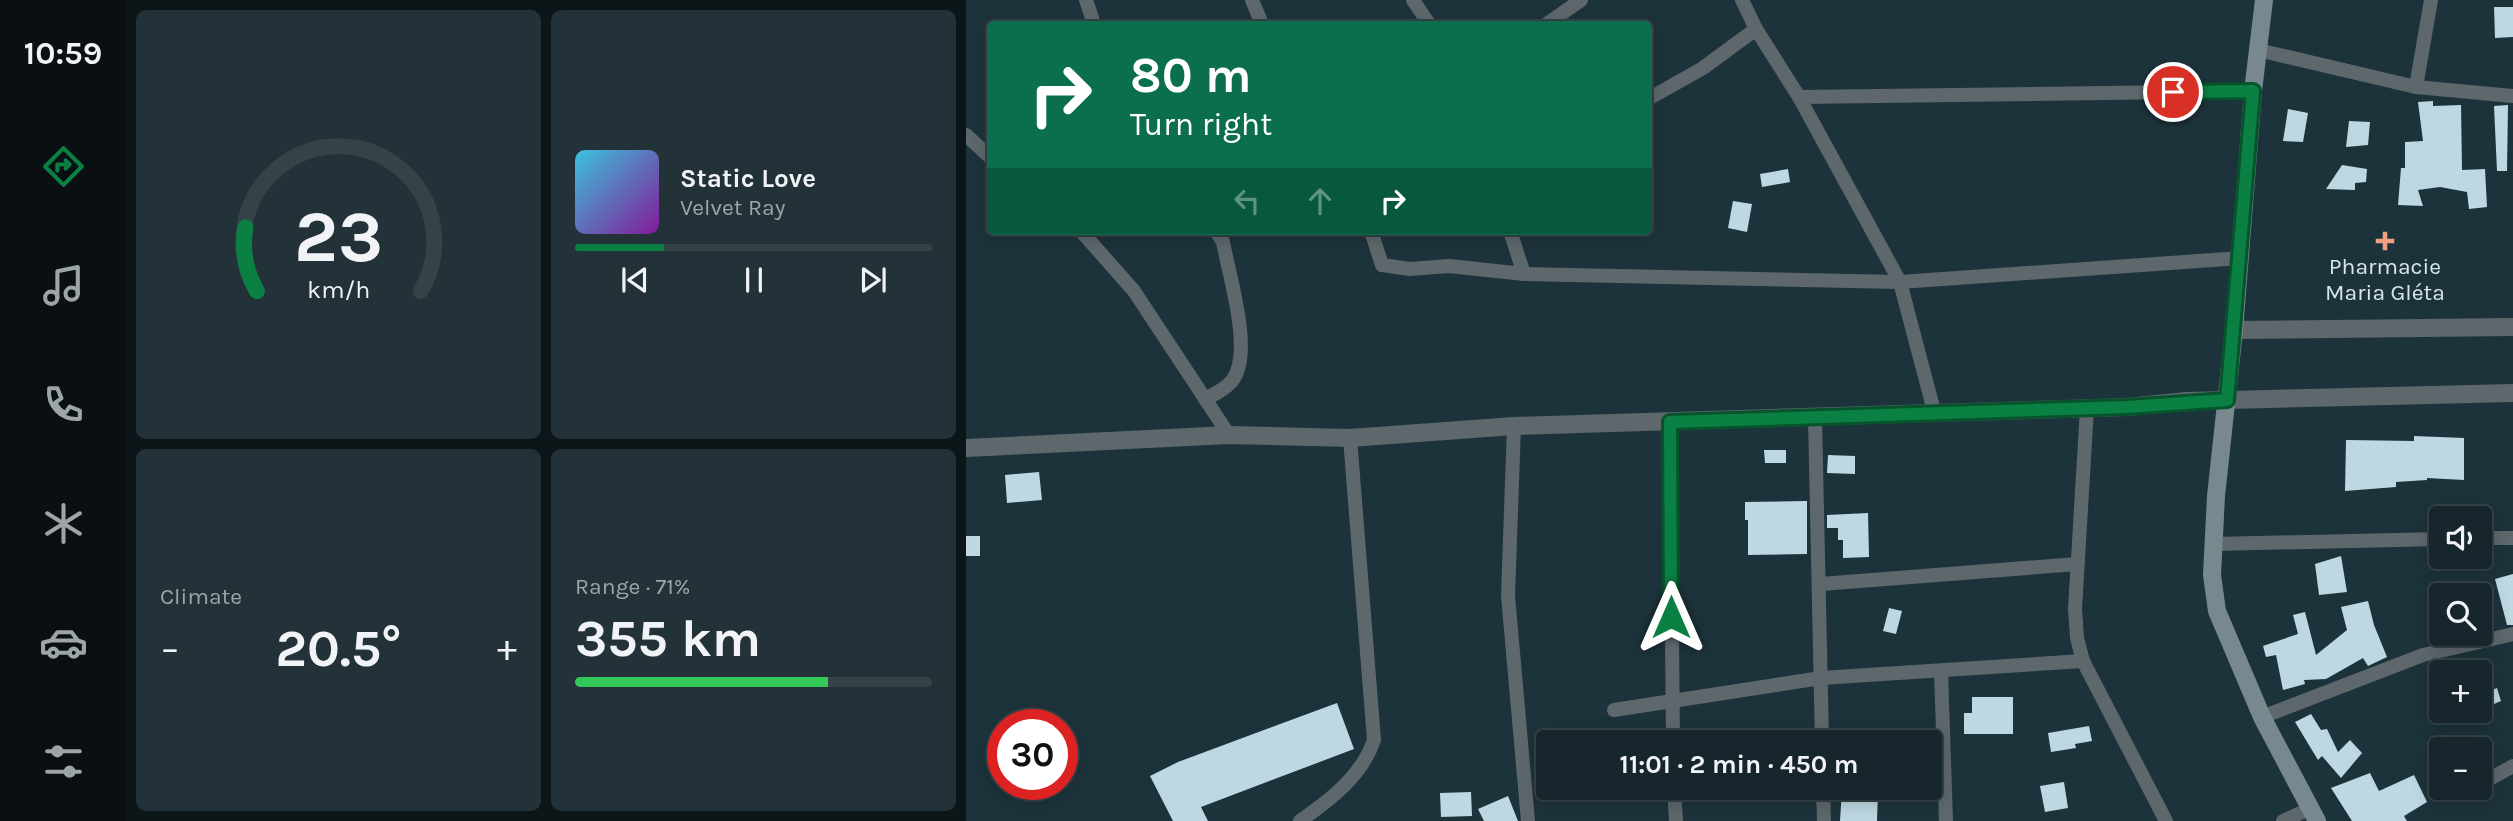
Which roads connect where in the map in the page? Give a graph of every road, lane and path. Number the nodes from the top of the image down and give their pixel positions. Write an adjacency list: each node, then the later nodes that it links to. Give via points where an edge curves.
1 (1086, 0): 8 (street)
2 (1252, 0): 9 (street)
3 (1413, 0): 10 (street)
4 (1581, 0): 11 (street)
5 (1742, 0): 12 (street)
6 (2264, 0): 13 (main road)
7 (2431, 0): 14 (street)
8 (1093, 21)
9 (1261, 21)
10 (1427, 21)
11 (1551, 21)
12 (1756, 29): 17 (street, via 1703,68); 18 (street)
13 (2258, 50): 14 (street); 15 (main road)
14 (2416, 87): 16 (street)
15 (2253, 91): 18 (street); 25 (main road)
16 (2513, 96)
17 (1652, 97)
18 (1799, 97): 27 (street)
19 (966, 135): 20 (street)
20 (987, 155)
21 (1085, 235): 31 (street, via 1134,291)
22 (1219, 235): 31 (street, via 1238,319 1241,362 1222,391)
23 (1372, 235): 26 (street, via 1382,265)
24 (1511, 235): 26 (street)
25 (2241, 258): 27 (street); 29 (main road)
26 (1524, 274): 27 (street)
27 (1900, 282): 34 (street)
28 (2513, 327): 29 (street)
29 (2234, 330): 32 (main road)
30 (2513, 393): 32 (street)
31 (1205, 399): 38 (street)
32 (2227, 400): 33 (street); 44 (main road)
33 (2087, 408): 34 (street); 45 (street)
34 (1934, 411): 35 (street)
35 (1815, 418): 36 (street); 46 (street)
36 (1670, 422): 37 (street); 51 (street)
37 (1514, 426): 39 (street); 62 (street, via 1508,596)
38 (1229, 435): 39 (street); 40 (street)
39 (1350, 438): 61 (street, via 1374,740 1358,771)
40 (966, 448)
41 (2492, 538): 42 (street)
42 (2513, 538)
43 (2429, 539): 44 (street)
44 (2214, 544): 53 (main road, via 2217,611)
45 (2077, 564): 46 (street); 48 (street, via 2075,609)
46 (1821, 584): 50 (street)
47 (2513, 634): 53 (street, via 2423,655)
48 (2083, 662): 49 (street); 66 (street)
49 (1941, 670): 50 (street); 65 (street)
50 (1821, 678): 51 (street); 55 (street)
51 (1671, 701): 52 (street); 54 (street)
52 (1614, 710)
53 (2262, 717): 60 (main road)
54 (1672, 730)
55 (1822, 730)
56 (2513, 766): 57 (street)
57 (2492, 777)
58 (1675, 800): 63 (street)
59 (1823, 800): 64 (street)
60 (2313, 815): 67 (street)
61 (1300, 821)
62 (1528, 821)
63 (1676, 821)
64 (1824, 821)
65 (1946, 821)
66 (2166, 821)
67 (2283, 821)

